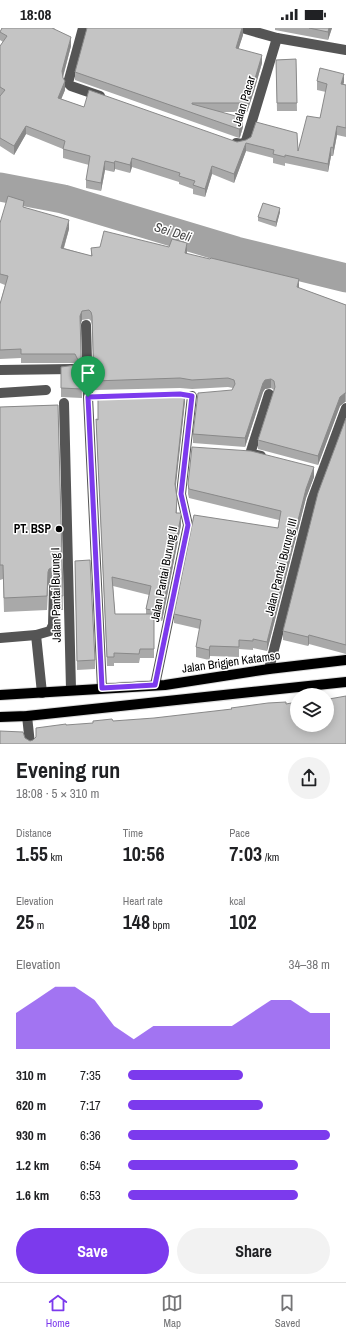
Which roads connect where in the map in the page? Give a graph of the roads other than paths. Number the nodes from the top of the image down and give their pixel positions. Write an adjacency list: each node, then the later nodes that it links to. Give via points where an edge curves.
1 (83, 28): 5 (street, via 68,83)
2 (242, 28): 3 (street)
3 (277, 38): 4 (street); 6 (street, Jalan Pacar, via 246,141 239,145)
4 (346, 50)
5 (108, 99)
6 (224, 140)
7 (86, 325): 24 (street)
8 (72, 369): 9 (street)
9 (0, 370)
10 (46, 390): 11 (street)
11 (0, 393)
12 (180, 394): 23 (street, Jalan Pantai Burung II, via 196,396 190,449 181,494 188,525)
13 (269, 394): 16 (street, via 249,454)
14 (64, 403): 25 (street, Jalan Pantai Burung I)
15 (346, 408): 21 (street, Jalan Pantai Burung III, via 318,471)
16 (268, 458)
17 (54, 587): 18 (street, via 52,628)
18 (36, 635): 19 (street); 26 (street)
19 (0, 638)
20 (346, 660): 21 (main road, Jalan Brigjen Katamso)
21 (269, 669): 23 (main road, Jalan Brigjen Katamso)
22 (346, 682): 28 (main road)
23 (155, 685): 24 (main road, Jalan Brigjen Katamso)
24 (102, 688): 25 (main road, Jalan Brigjen Katamso)
25 (71, 689): 26 (main road, Jalan Brigjen Katamso)
26 (42, 692): 27 (main road, Jalan Brigjen Katamso)
27 (0, 695)
28 (27, 716): 29 (main road); 30 (street)
29 (0, 717)
30 (30, 744)

